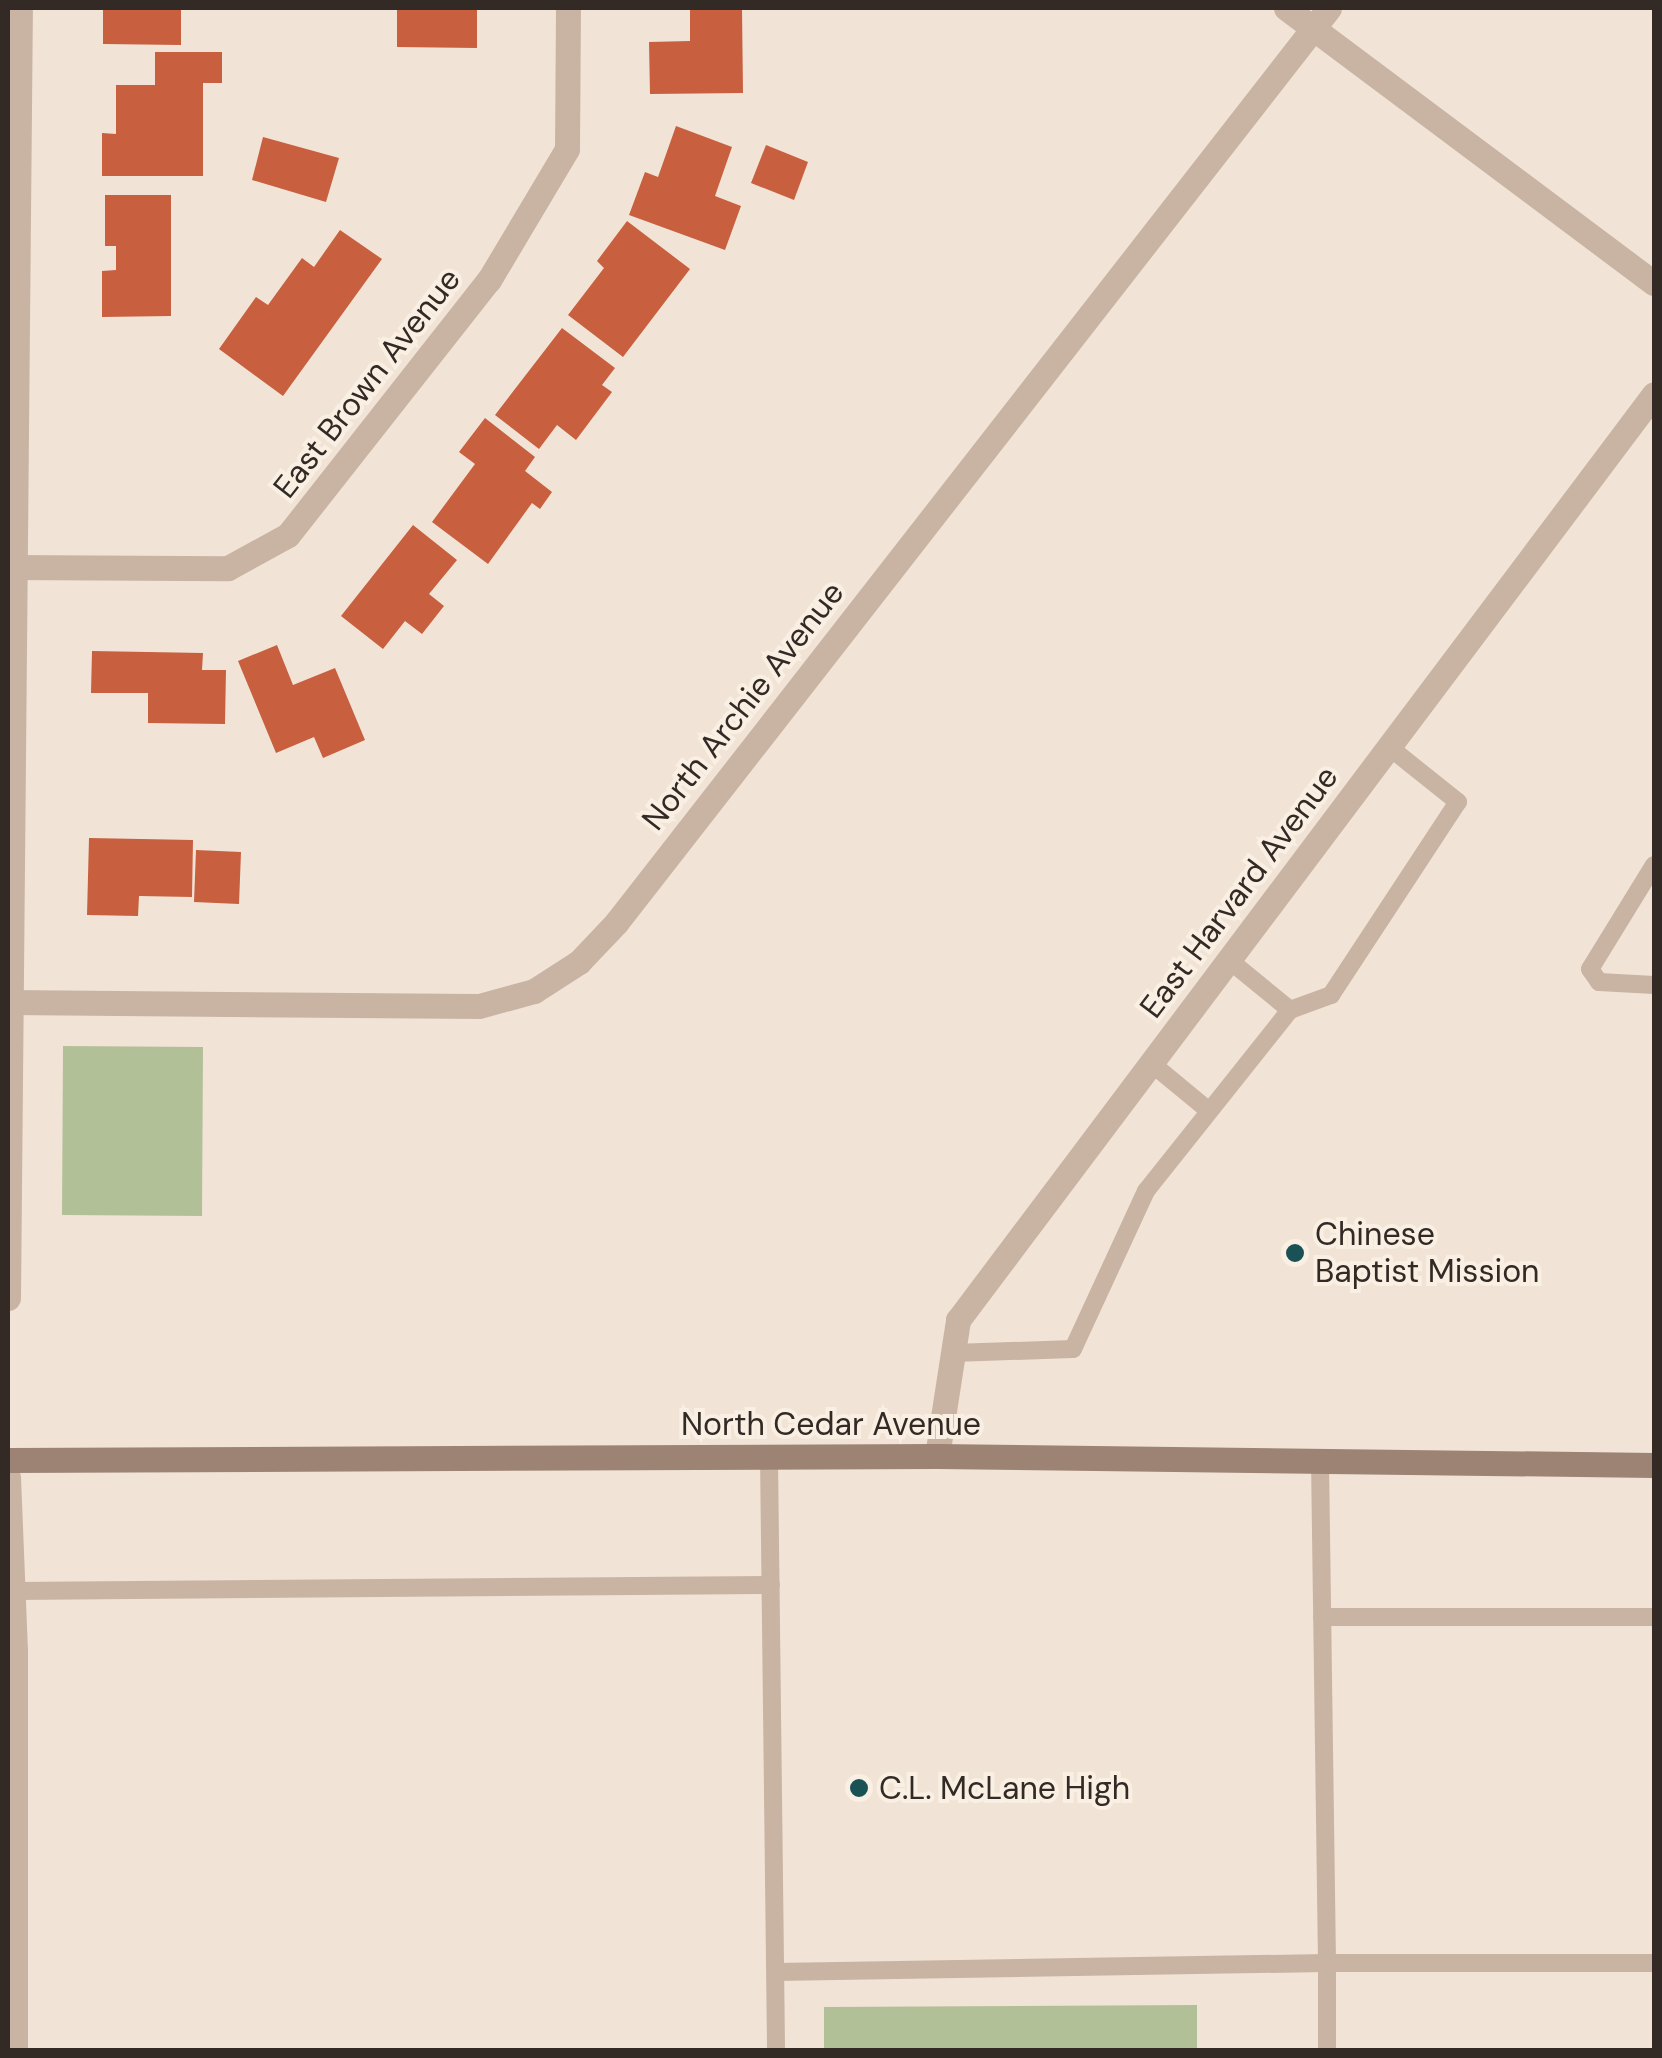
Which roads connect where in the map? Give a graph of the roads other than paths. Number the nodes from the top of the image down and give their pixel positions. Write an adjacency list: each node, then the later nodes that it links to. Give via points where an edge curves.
1 (20, 8): 5 (street)
2 (568, 8): 8 (street, East Brown Avenue, via 567,149 489,280 288,535 228,568)
3 (1286, 8): 4 (street)
4 (1321, 18): 6 (street); 13 (street, North Archie Avenue, via 628,907 578,962 534,991 479,1006)
5 (13, 134): 8 (street)
6 (1654, 283)
7 (1654, 394): 9 (street, East Harvard Avenue)
8 (11, 567): 13 (street)
9 (1388, 747): 11 (street, East Harvard Avenue); 14 (lane, via 1458,802 1331,995)
10 (1654, 865): 12 (lane, via 1590,969 1600,982)
11 (1229, 960): 14 (lane); 15 (street, East Harvard Avenue)
12 (1654, 985)
13 (10, 1002): 17 (street)
14 (1290, 1010): 16 (lane)
15 (1151, 1063): 16 (lane); 18 (street, East Harvard Avenue, via 958,1320)
16 (1208, 1110): 18 (lane, via 1146,1191 1073,1349)
17 (8, 1298)
18 (953, 1353): 20 (street, East Harvard Avenue)
19 (769, 1456): 20 (main road, North Cedar Avenue); 21 (main road, North Cedar Avenue); 25 (lane)
20 (938, 1456): 22 (main road, North Cedar Avenue)
21 (8, 1460)
22 (1320, 1461): 23 (main road, North Cedar Avenue); 27 (lane)
23 (1654, 1465)
24 (8, 1478): 26 (street)
25 (771, 1585): 26 (lane); 32 (lane)
26 (14, 1591): 29 (street)
27 (1322, 1616): 28 (lane); 30 (lane)
28 (1654, 1616)
29 (12, 1651): 34 (street)
30 (1327, 1963): 31 (lane); 32 (lane); 33 (lane)
31 (1654, 1963)
32 (776, 1972): 35 (lane)
33 (1329, 2046)
34 (15, 2050)
35 (776, 2050)

